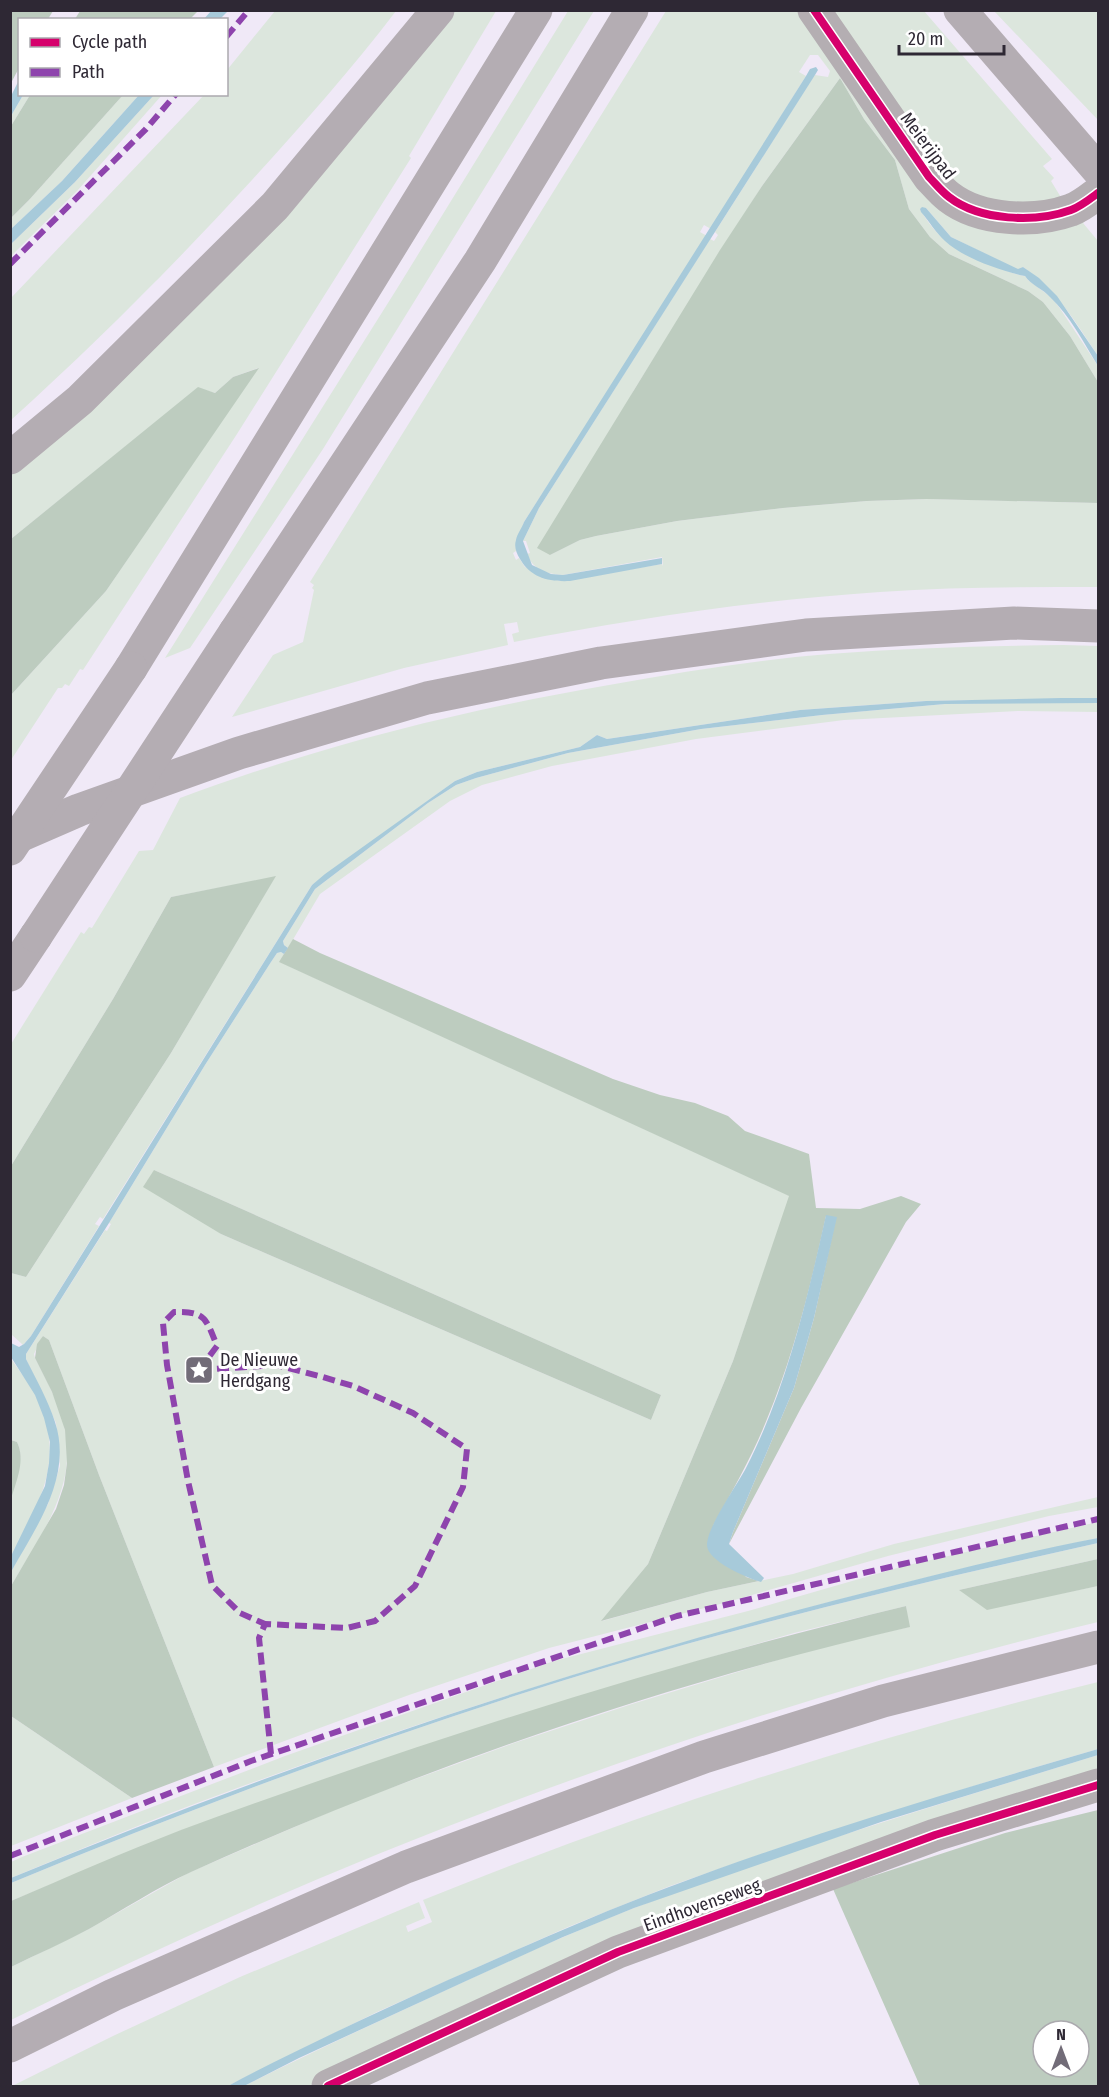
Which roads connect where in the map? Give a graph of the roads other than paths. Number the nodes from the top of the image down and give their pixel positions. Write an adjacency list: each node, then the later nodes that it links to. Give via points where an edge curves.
1 (438, 10): 8 (highway, via 274,206 80,400)
2 (536, 10): 11 (highway, bridge, via 131,668)
3 (632, 10): 12 (highway, bridge, via 480,261)
4 (814, 10): 7 (street, Meierijpad, via 929,177 950,198 996,216 1044,218 1073,209)
5 (960, 10): 6 (highway)
6 (1098, 170)
7 (1098, 193)
8 (10, 458)
9 (1098, 626): 10 (highway, via 1014,623 806,635 589,666 427,698 239,753 79,810)
10 (10, 840)
11 (10, 849)
12 (10, 975)
13 (1098, 1647): 15 (highway, via 883,1701 693,1761 406,1867 113,1995)
14 (1098, 1785): 16 (street, Eindhovenseweg, via 935,1835 618,1952)
15 (10, 2046)
16 (328, 2086)

